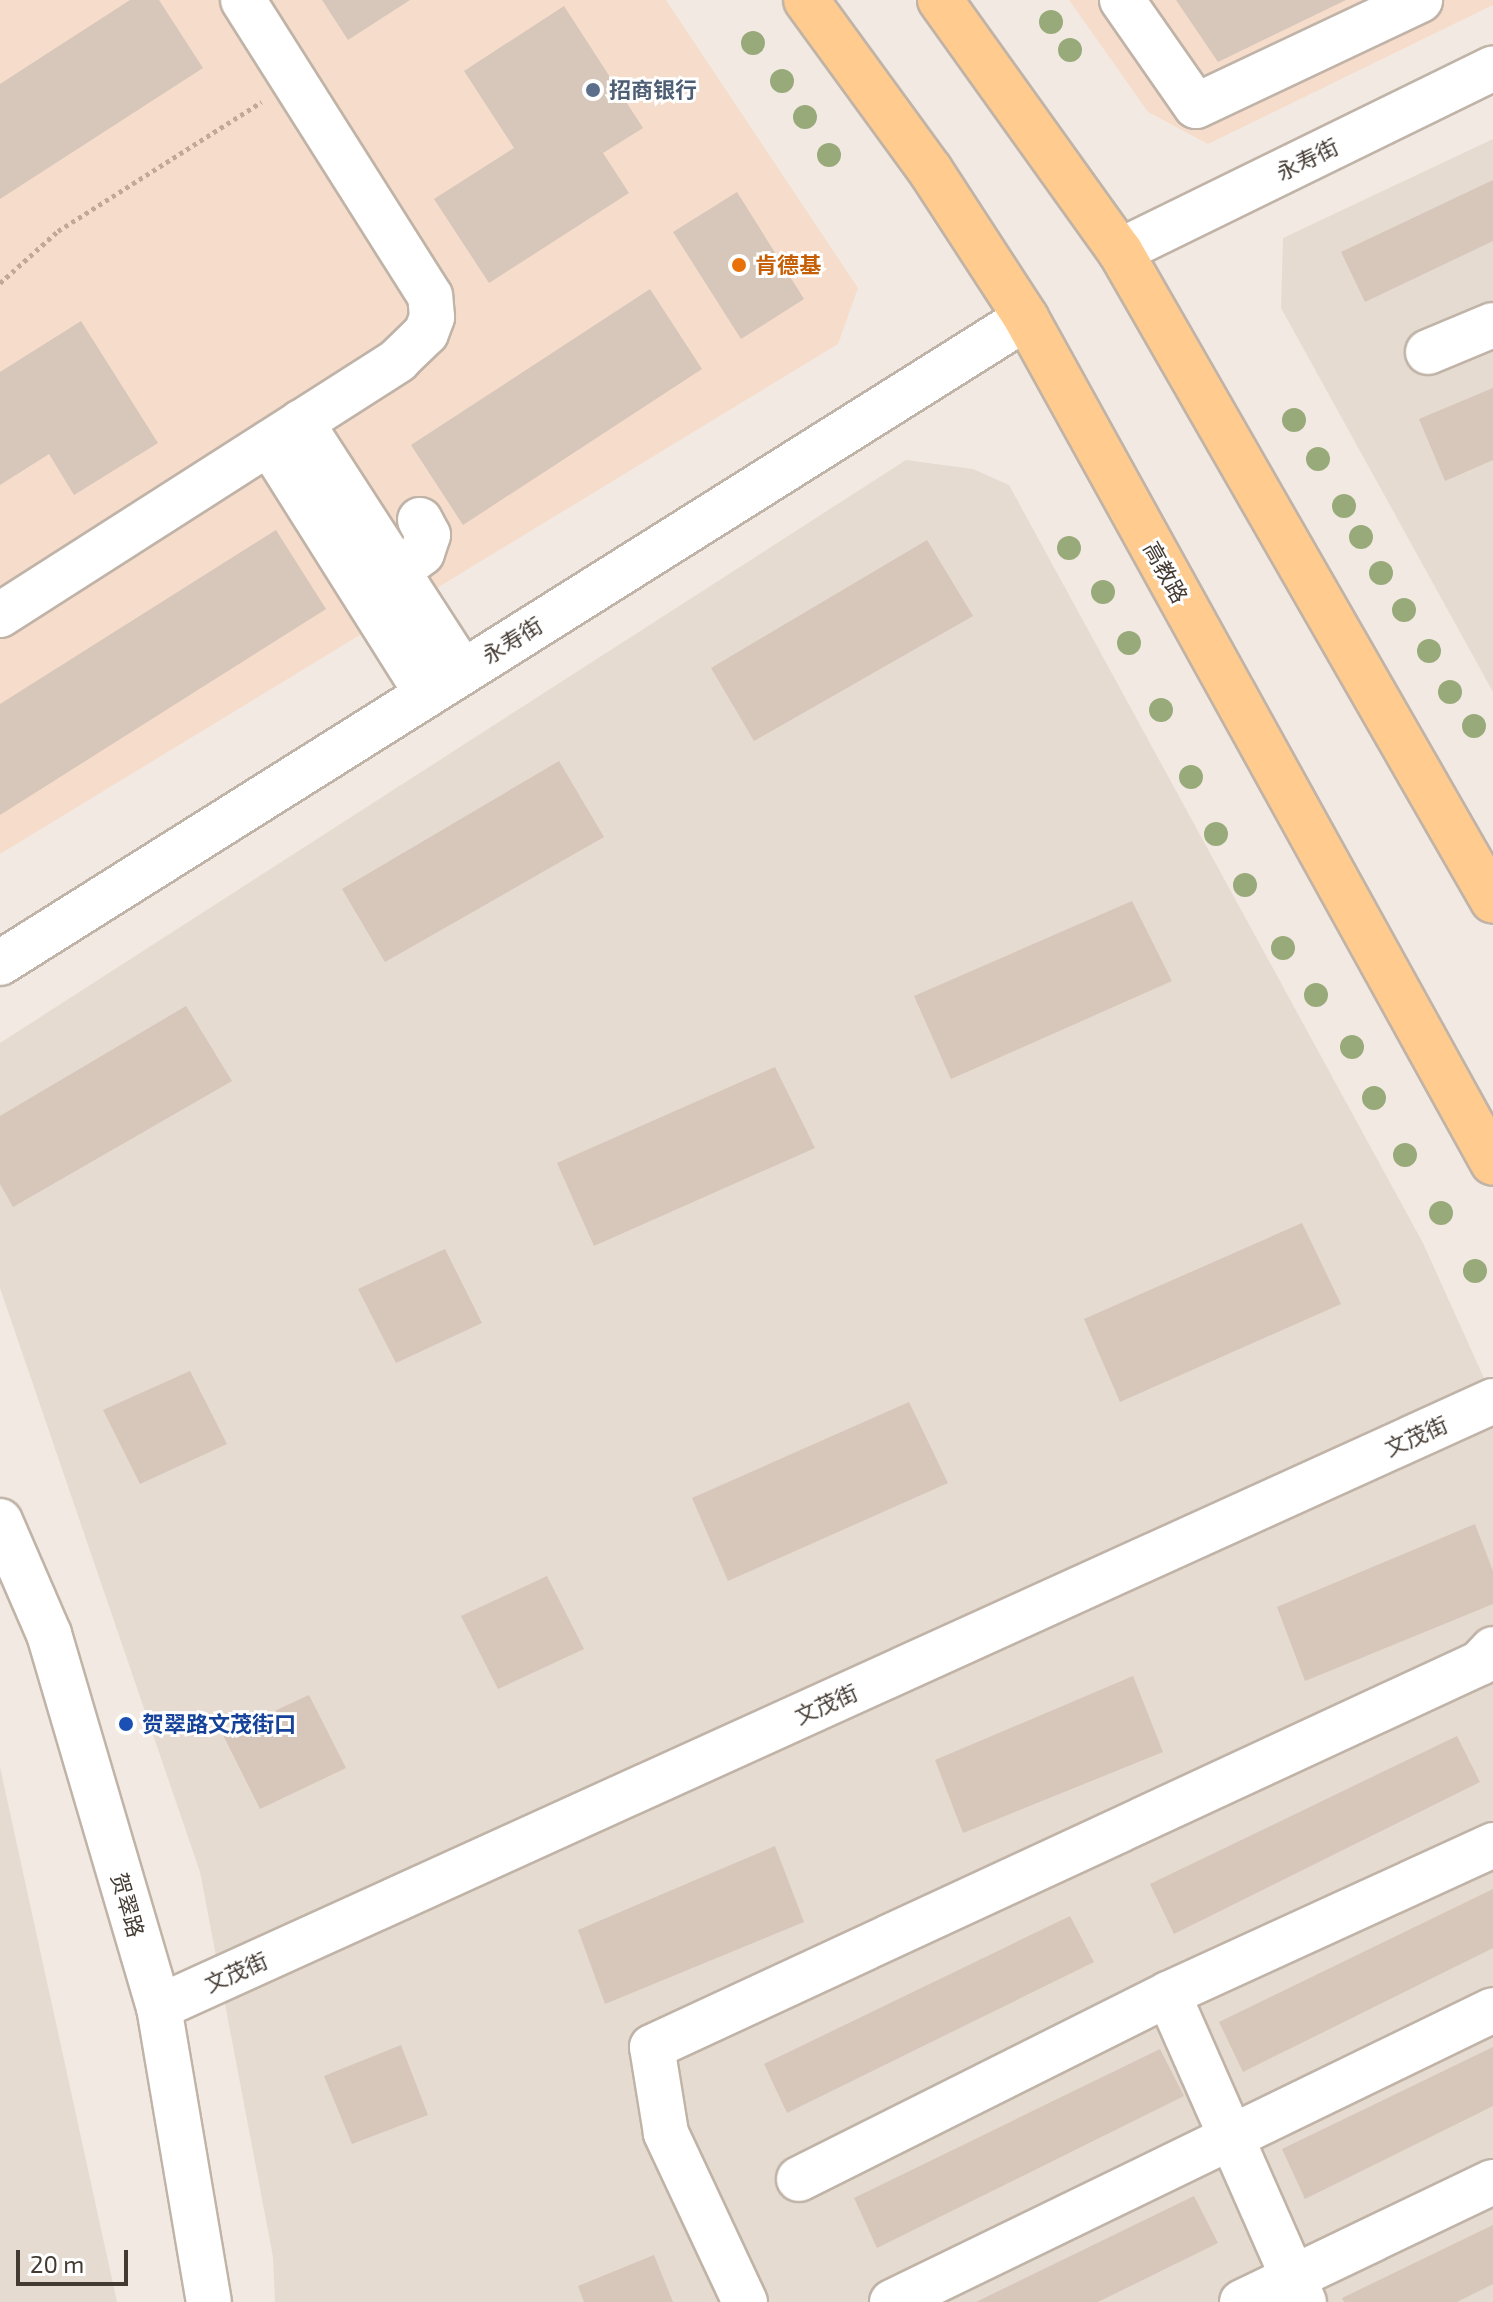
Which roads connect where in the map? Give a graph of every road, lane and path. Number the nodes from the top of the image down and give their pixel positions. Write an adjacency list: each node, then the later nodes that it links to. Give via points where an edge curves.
1 (243, 0): 7 (street)
2 (806, 0): 10 (main road, 高教路, via 930,170)
3 (940, 0): 8 (main road)
4 (1122, 0): 5 (street, via 1196,106)
5 (1420, 0)
6 (1493, 68): 8 (street, 永寿街)
7 (294, 81): 9 (path, via 58,231); 13 (street, via 430,296 432,317 426,333 398,360)
8 (1120, 251): 18 (main road)
9 (0, 283)
10 (1026, 318): 17 (street, 永寿街); 20 (main road, 高教路)
11 (1493, 325): 12 (street)
12 (1428, 352)
13 (285, 432): 15 (street); 16 (street); 17 (street)
14 (420, 520): 15 (street, via 428,535 422,553)
15 (398, 571): 17 (street)
16 (0, 615)
17 (444, 682): 19 (street, 永寿街)
18 (1493, 901)
19 (0, 963)
20 (1493, 1163)
21 (1493, 1401): 26 (street, 文茂街)
22 (0, 1521): 26 (street, 贺翠路, via 49,1634)
23 (1493, 1649): 33 (street, via 1466,1670 652,2047 666,2133)
24 (1493, 1845): 25 (street)
25 (1168, 1994): 28 (street); 29 (street)
26 (159, 2007): 32 (street, 贺翠路)
27 (1493, 2010): 28 (street)
28 (1232, 2140): 31 (street); 34 (street)
29 (799, 2179)
30 (1493, 2182): 31 (street)
31 (1298, 2290): 35 (street)
32 (209, 2302)
33 (745, 2302)
34 (892, 2302)
35 (1242, 2302)

